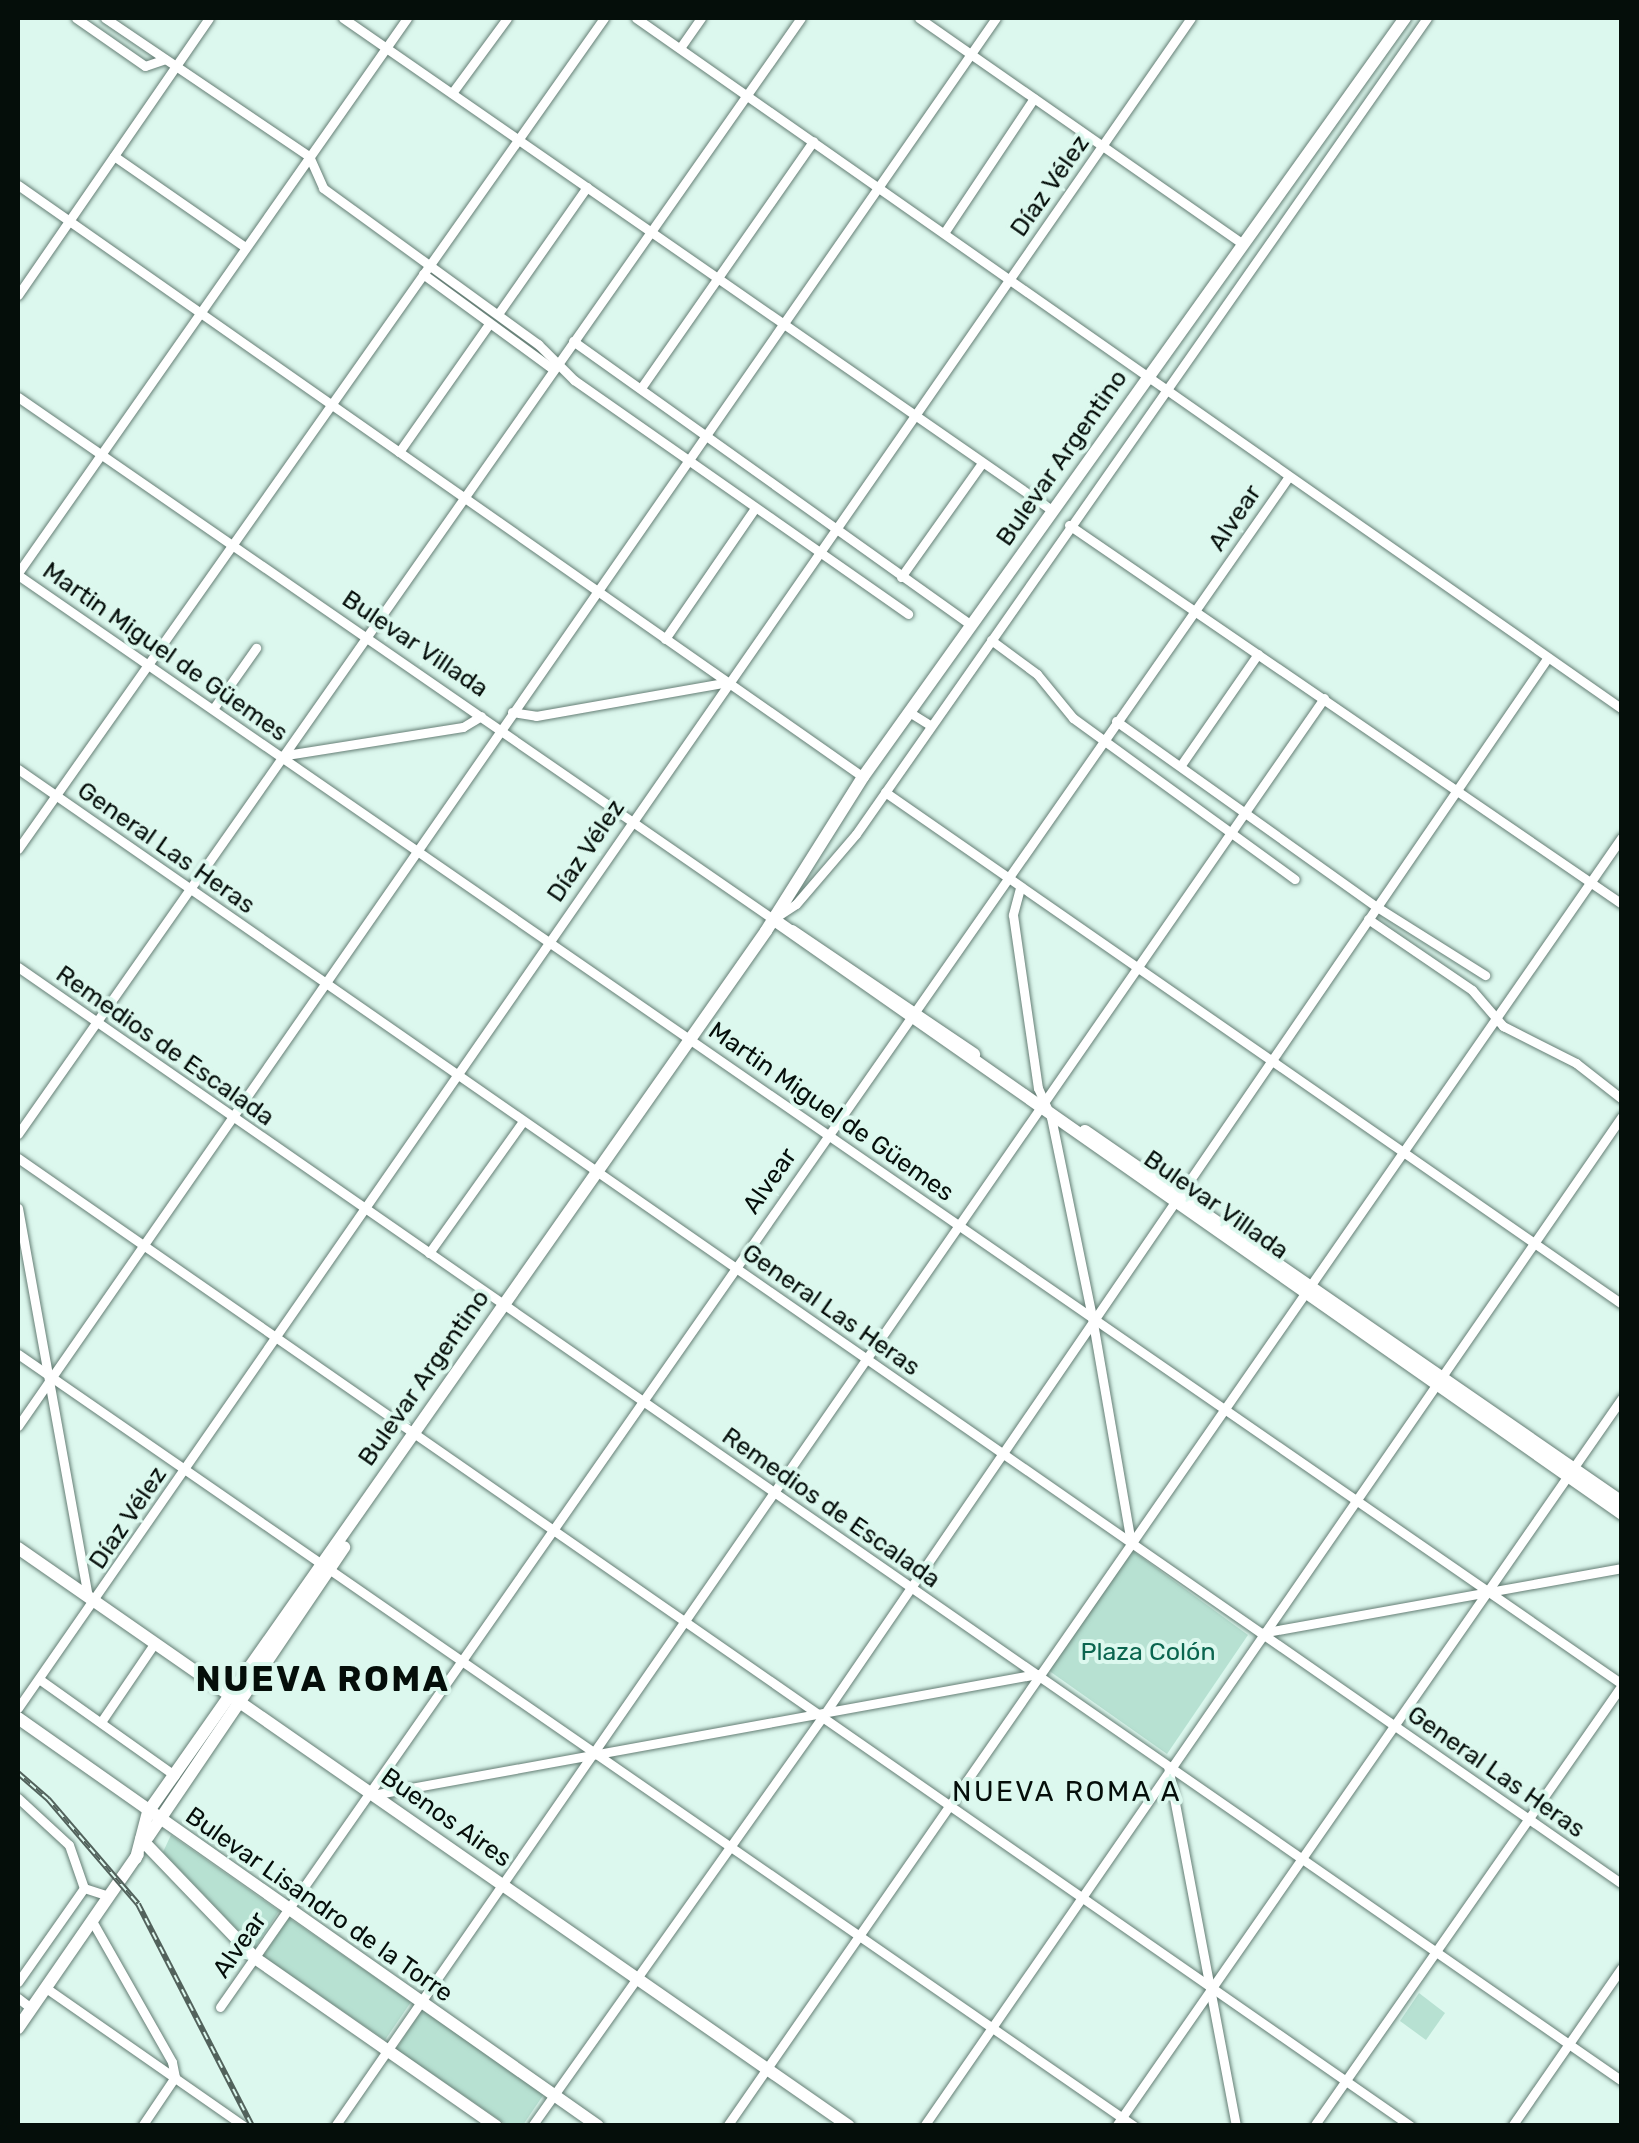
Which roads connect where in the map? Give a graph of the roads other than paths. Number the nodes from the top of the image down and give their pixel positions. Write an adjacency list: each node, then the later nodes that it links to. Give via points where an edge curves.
1 (76, 18): 19 (street, via 145,66)
2 (105, 18): 19 (street)
3 (209, 18): 20 (street)
4 (343, 18): 16 (street)
5 (407, 18): 16 (street)
6 (507, 18): 21 (street)
7 (604, 18): 24 (street)
8 (636, 18): 17 (street)
9 (701, 18): 17 (street)
10 (801, 18): 22 (street)
11 (918, 18): 18 (street)
12 (996, 18): 18 (street)
13 (1191, 18): 26 (street, Díaz Vélez)
14 (1405, 18): 35 (main road, Bulevar Argentino)
15 (1427, 18): 49 (street)
16 (386, 48): 21 (street); 28 (street)
17 (680, 48): 22 (street)
18 (971, 54): 23 (street); 31 (street)
19 (166, 59): 20 (street)
20 (175, 66): 27 (street); 28 (street)
21 (452, 93): 24 (street)
22 (747, 94): 25 (street); 33 (street)
23 (1034, 98): 26 (street); 34 (street)
24 (519, 140): 30 (street); 37 (street)
25 (814, 141): 31 (street); 39 (street)
26 (1102, 146): 35 (street); 38 (street, Díaz Vélez)
27 (114, 156): 32 (street); 36 (street)
28 (308, 156): 36 (street); 37 (street, via 323,188)
29 (18, 185): 32 (street)
30 (587, 187): 33 (street); 42 (street)
31 (880, 187): 34 (street); 44 (street)
32 (70, 221): 40 (street); 41 (street)
33 (651, 232): 39 (street); 45 (street)
34 (944, 232): 38 (street)
35 (1244, 244): 47 (main road, Bulevar Argentino)
36 (245, 247): 41 (street)
37 (427, 270): 42 (street); 43 (street); 51 (street)
38 (1010, 278): 47 (street); 52 (street, Díaz Vélez)
39 (719, 279): 44 (street); 48 (street)
40 (18, 295)
41 (200, 312): 51 (street); 55 (street)
42 (498, 314): 46 (street)
43 (489, 324): 46 (street); 54 (street)
44 (784, 324): 52 (street); 53 (street)
45 (573, 341): 46 (street); 48 (street)
46 (554, 367): 56 (street); 59 (street)
47 (1148, 377): 49 (street); 61 (main road, Bulevar Argentino)
48 (640, 388): 53 (street)
49 (1164, 390): 58 (street); 62 (street)
50 (18, 397): 55 (street, Bulevar Villada)
51 (332, 406): 54 (street); 64 (street)
52 (916, 416): 57 (street); 63 (street, Díaz Vélez)
53 (705, 437): 56 (street); 63 (street)
54 (399, 452): 59 (street)
55 (102, 453): 64 (street, Bulevar Villada); 66 (street)
56 (688, 460): 60 (street); 68 (street)
57 (982, 463): 61 (street); 67 (street)
58 (1287, 479): 69 (street, Alvear); 77 (street)
59 (462, 498): 68 (street); 72 (street)
60 (755, 508): 65 (street); 73 (street)
61 (1053, 510): 71 (main road, Bulevar Argentino)
62 (1069, 526): 69 (street); 74 (street)
63 (834, 528): 65 (street, Díaz Vélez); 67 (street)
64 (232, 545): 72 (street, Bulevar Villada); 78 (street)
65 (817, 551): 70 (street); 79 (street, Díaz Vélez)
66 (18, 574): 78 (street, Martin Miguel de Güemes)
67 (901, 576): 71 (street)
68 (596, 590): 73 (street); 83 (street)
69 (1196, 611): 76 (street); 86 (street, Alvear)
70 (908, 614)
71 (971, 625): 84 (main road, Bulevar Argentino)
72 (366, 638): 85 (street, Bulevar Villada); 90 (street)
73 (665, 638): 79 (street)
74 (991, 640): 87 (street); 89 (street, via 1037,674)
75 (256, 648): 82 (street)
76 (1258, 654): 80 (street); 91 (street)
77 (1548, 657): 81 (street); 94 (street)
78 (149, 664): 82 (street, Martin Miguel de Güemes); 96 (street)
79 (728, 682): 83 (street, via 536,716); 93 (street); 98 (street, Díaz Vélez)
80 (1324, 698): 94 (street); 97 (street)
81 (1622, 708)
82 (214, 709): 90 (street, Martin Miguel de Güemes)
83 (512, 712): 88 (street)
84 (909, 712): 87 (street); 93 (main road, Bulevar Argentino)
85 (481, 716): 88 (street, Bulevar Villada); 90 (street, via 463,727)
86 (1116, 721): 89 (street, Alvear); 91 (street)
87 (931, 726): 95 (street)
88 (500, 729): 98 (street, Bulevar Villada); 104 (street)
89 (1102, 740): 99 (street); 105 (street, Alvear)
90 (280, 756): 104 (street, Martin Miguel de Güemes); 108 (street)
91 (1181, 765): 97 (street)
92 (18, 769): 96 (street, General Las Heras)
93 (862, 777): 101 (main road, Bulevar Argentino)
94 (1458, 790): 107 (street); 111 (street)
95 (884, 792): 103 (street); 105 (street)
96 (56, 795): 102 (street); 108 (street, General Las Heras)
97 (1246, 813): 99 (street); 111 (street)
98 (630, 820): 113 (street, Bulevar Villada); 114 (street, Díaz Vélez)
99 (1233, 834): 106 (street); 116 (street)
100 (1622, 837): 107 (street)
101 (821, 838): 103 (street); 113 (main road, Bulevar Argentino)
102 (18, 849)
103 (839, 849): 113 (street, via 806,894)
104 (418, 852): 114 (street, Martin Miguel de Güemes); 118 (street)
105 (1008, 879): 109 (street); 119 (street, Alvear)
106 (1295, 879)
107 (1590, 883): 110 (street); 120 (street)
108 (187, 887): 118 (street, General Las Heras); 121 (street)
109 (1020, 888): 116 (street); 126 (street, via 1013,916)
110 (1622, 904)
111 (1377, 907): 112 (street); 117 (street)
112 (1368, 919): 120 (street, via 1472,990); 123 (street)
113 (770, 925): 119 (main road, Bulevar Villada, via 787,929); 122 (main road, Bulevar Argentino)
114 (549, 942): 122 (street, Martin Miguel de Güemes); 124 (street, Díaz Vélez)
115 (18, 967): 121 (street, Remedios de Escalada)
116 (1139, 971): 123 (street); 126 (street)
117 (1485, 976)
118 (326, 984): 124 (street, General Las Heras); 128 (street)
119 (910, 1014): 126 (main road, Bulevar Villada); 131 (street, Alvear)
120 (1494, 1018): 125 (street, via 1576,1063); 132 (street)
121 (96, 1022): 128 (street, Remedios de Escalada); 130 (street)
122 (692, 1040): 131 (street, Martin Miguel de Güemes); 134 (main road, Bulevar Argentino)
123 (1268, 1061): 132 (street); 135 (street)
124 (456, 1075): 129 (street, General Las Heras); 137 (street, Díaz Vélez)
125 (1622, 1099)
126 (1044, 1110): 135 (main road, Bulevar Villada); 138 (street); 146 (street)
127 (1622, 1116): 139 (street)
128 (233, 1117): 137 (street, Remedios de Escalada); 140 (street)
129 (523, 1121): 134 (street, General Las Heras); 141 (street)
130 (18, 1134)
131 (828, 1134): 138 (street, Martin Miguel de Güemes); 142 (street, Alvear)
132 (1402, 1152): 139 (street); 143 (street)
133 (18, 1158): 140 (street)
134 (599, 1174): 142 (street, General Las Heras); 145 (main road, Bulevar Argentino)
135 (1176, 1198): 143 (main road, Bulevar Villada); 146 (street)
136 (18, 1208): 150 (street)
137 (363, 1208): 141 (street, Remedios de Escalada); 147 (street, Díaz Vélez)
138 (959, 1225): 146 (street, Martin Miguel de Güemes); 149 (street)
139 (1536, 1242): 144 (street); 151 (street)
140 (143, 1247): 147 (street); 150 (street)
141 (429, 1253): 145 (street, Remedios de Escalada)
142 (734, 1268): 149 (street, General Las Heras); 153 (street, Alvear)
143 (1309, 1291): 151 (main road, Bulevar Villada); 154 (street)
144 (1622, 1304)
145 (506, 1306): 153 (street, Remedios de Escalada); 156 (main road, Bulevar Argentino)
146 (1092, 1317): 154 (street, Martin Miguel de Güemes); 157 (street); 165 (street)
147 (275, 1338): 156 (street); 158 (street, Díaz Vélez)
148 (18, 1354): 150 (street)
149 (866, 1359): 157 (street, General Las Heras); 160 (street)
150 (50, 1378): 155 (street); 158 (street); 171 (street)
151 (1438, 1381): 159 (main road, Bulevar Villada); 161 (street)
152 (1622, 1398): 159 (street)
153 (642, 1401): 160 (street, Remedios de Escalada); 164 (street, Alvear)
154 (1227, 1410): 161 (street, Martin Miguel de Güemes); 165 (street)
155 (18, 1426)
156 (417, 1435): 164 (street); 167 (main road, Bulevar Argentino)
157 (1001, 1452): 165 (street, General Las Heras); 169 (street)
158 (187, 1466): 167 (street); 171 (street, Díaz Vélez)
159 (1570, 1472): 162 (main road, Bulevar Villada); 163 (main road, Bulevar Villada); 170 (street)
160 (774, 1492): 169 (street, Remedios de Escalada); 172 (street)
161 (1355, 1499): 170 (street, Martin Miguel de Güemes); 173 (street)
162 (1622, 1502)
163 (1622, 1514)
164 (554, 1530): 172 (street); 175 (street, Alvear)
165 (1132, 1542): 173 (street, General Las Heras); 176 (street)
166 (18, 1548): 171 (main road, Buenos Aires)
167 (327, 1563): 175 (street); 179 (main road, Bulevar Argentino)
168 (1622, 1568): 170 (street)
169 (910, 1587): 176 (street, Remedios de Escalada); 181 (street)
170 (1488, 1591): 173 (street); 178 (street, Martin Miguel de Güemes); 184 (street)
171 (92, 1600): 174 (main road, Buenos Aires); 177 (street, Díaz Vélez)
172 (685, 1620): 181 (street); 185 (street)
173 (1261, 1633): 184 (street, General Las Heras); 186 (street)
174 (154, 1644): 179 (main road, Buenos Aires); 183 (street)
175 (463, 1658): 185 (street); 188 (street, Alvear)
176 (1037, 1674): 181 (street); 186 (street, Remedios de Escalada); 190 (street)
177 (39, 1679): 180 (street, Díaz Vélez); 183 (street)
178 (1622, 1684): 192 (street)
179 (234, 1698): 187 (main road, Bulevar Argentino); 188 (main road, Buenos Aires); 191 (main road, Bulevar Argentino)
180 (18, 1708)
181 (823, 1716): 185 (street); 190 (street); 195 (street)
182 (18, 1718): 191 (main road, Bulevar Lisandro de la Torre)
183 (101, 1722): 187 (street)
184 (1394, 1726): 192 (street, General Las Heras); 197 (street)
185 (595, 1750): 188 (street); 195 (street); 199 (street)
186 (1168, 1766): 197 (street, Remedios de Escalada); 202 (street); 212 (street)
187 (174, 1774): 191 (main road, Bulevar Argentino)
188 (372, 1794): 199 (main road, Buenos Aires); 203 (street, Alvear)
189 (18, 1798): 200 (street, via 69,1845)
190 (948, 1804): 202 (street); 205 (street)
191 (152, 1815): 193 (main road, Bulevar Lisandro de la Torre); 194 (main road, Bulevar Argentino)
192 (1528, 1819): 198 (street, General Las Heras); 206 (street)
193 (174, 1830): 196 (main road, via 160,1838); 203 (main road, Bulevar Lisandro de la Torre)
194 (143, 1841): 196 (main road, Bulevar Lisandro de la Torre); 201 (main road, Bulevar Argentino)
195 (729, 1844): 205 (street); 209 (street)
196 (160, 1859): 207 (main road, Bulevar Lisandro de la Torre)
197 (1302, 1859): 206 (street, Remedios de Escalada); 212 (street)
198 (1622, 1884)
199 (502, 1885): 209 (main road, Buenos Aires); 214 (street)
200 (84, 1888): 201 (street); 210 (street)
201 (110, 1896): 204 (main road, Bulevar Argentino)
202 (1082, 1896): 212 (street); 217 (street)
203 (288, 1911): 207 (street, Alvear); 214 (main road, Bulevar Lisandro de la Torre)
204 (92, 1921): 211 (main road, Bulevar Argentino); 222 (street)
205 (859, 1934): 217 (street); 221 (street)
206 (1436, 1952): 219 (street, Remedios de Escalada); 223 (street)
207 (255, 1958): 215 (street, Alvear); 220 (main road, Bulevar Lisandro de la Torre)
208 (1622, 1967): 219 (street)
209 (636, 1978): 221 (main road, Buenos Aires); 225 (street)
210 (18, 1982)
211 (46, 1988): 216 (main road, Bulevar Argentino); 222 (street)
212 (1210, 1988): 223 (street); 226 (street); 237 (street)
213 (18, 1998): 216 (street)
214 (420, 2003): 220 (street); 225 (main road, Bulevar Lisandro de la Torre)
215 (220, 2007)
216 (31, 2008): 218 (main road, Bulevar Argentino)
217 (991, 2026): 226 (street); 235 (street)
218 (18, 2028)
219 (1568, 2044): 224 (street, Remedios de Escalada); 240 (street)
220 (388, 2050): 229 (street); 230 (main road, Bulevar Lisandro de la Torre)
221 (768, 2069): 233 (street); 234 (main road, Buenos Aires)
222 (175, 2077): 227 (street); 228 (street)
223 (1348, 2080): 238 (street); 239 (street)
224 (1622, 2081)
225 (552, 2096): 231 (street); 232 (main road, Bulevar Lisandro de la Torre)
226 (1119, 2121): 236 (street)
227 (142, 2126)
228 (244, 2126)
229 (335, 2126)
230 (496, 2126)
231 (532, 2126)
232 (598, 2126)
233 (727, 2126)
234 (849, 2126)
235 (924, 2126)
236 (1134, 2126)
237 (1236, 2126)
238 (1314, 2126)
239 (1411, 2126)
240 (1512, 2126)

